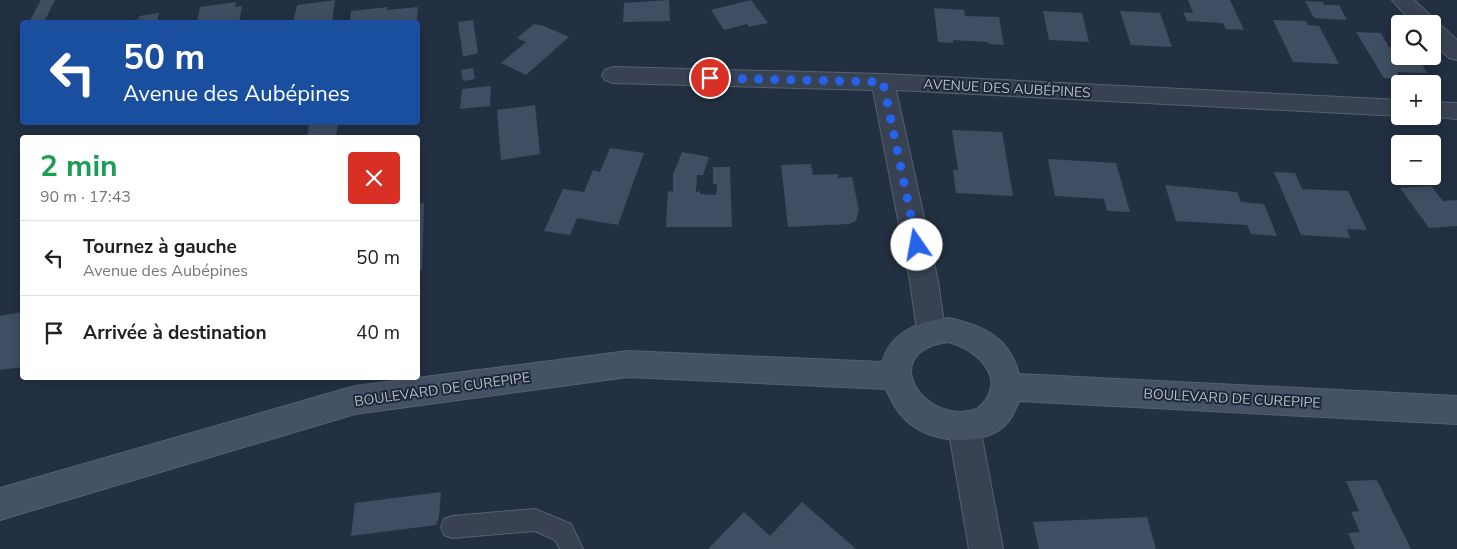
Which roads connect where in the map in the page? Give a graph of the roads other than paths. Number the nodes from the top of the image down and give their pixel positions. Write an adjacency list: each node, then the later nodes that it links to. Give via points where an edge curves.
1 (1402, 0): 2 (street)
2 (1418, 15)
3 (1441, 38): 4 (street)
4 (1457, 53)
5 (614, 75): 6 (street, AVENUE DES AUBÉPINES)
6 (883, 82): 7 (street, AVENUE DES AUBÉPINES); 10 (street, via 924,281)
7 (1391, 108)
8 (1441, 110): 9 (street)
9 (1457, 111)
10 (931, 332): 11 (main road, via 916,337 904,348 898,361); 12 (main road, via 948,330 983,342 1005,370)
11 (897, 376): 14 (main road, via 912,407 945,426); 15 (main road, BOULEVARD DE CUREPIPE, via 628,364 354,400)
12 (1008, 387): 13 (main road, BOULEVARD DE CUREPIPE); 14 (main road, via 1004,402 995,415 982,424)
13 (1457, 410)
14 (964, 428): 18 (street)
15 (0, 504)
16 (452, 527): 17 (lane, via 535,520 563,532)
17 (572, 549)
18 (986, 549)

